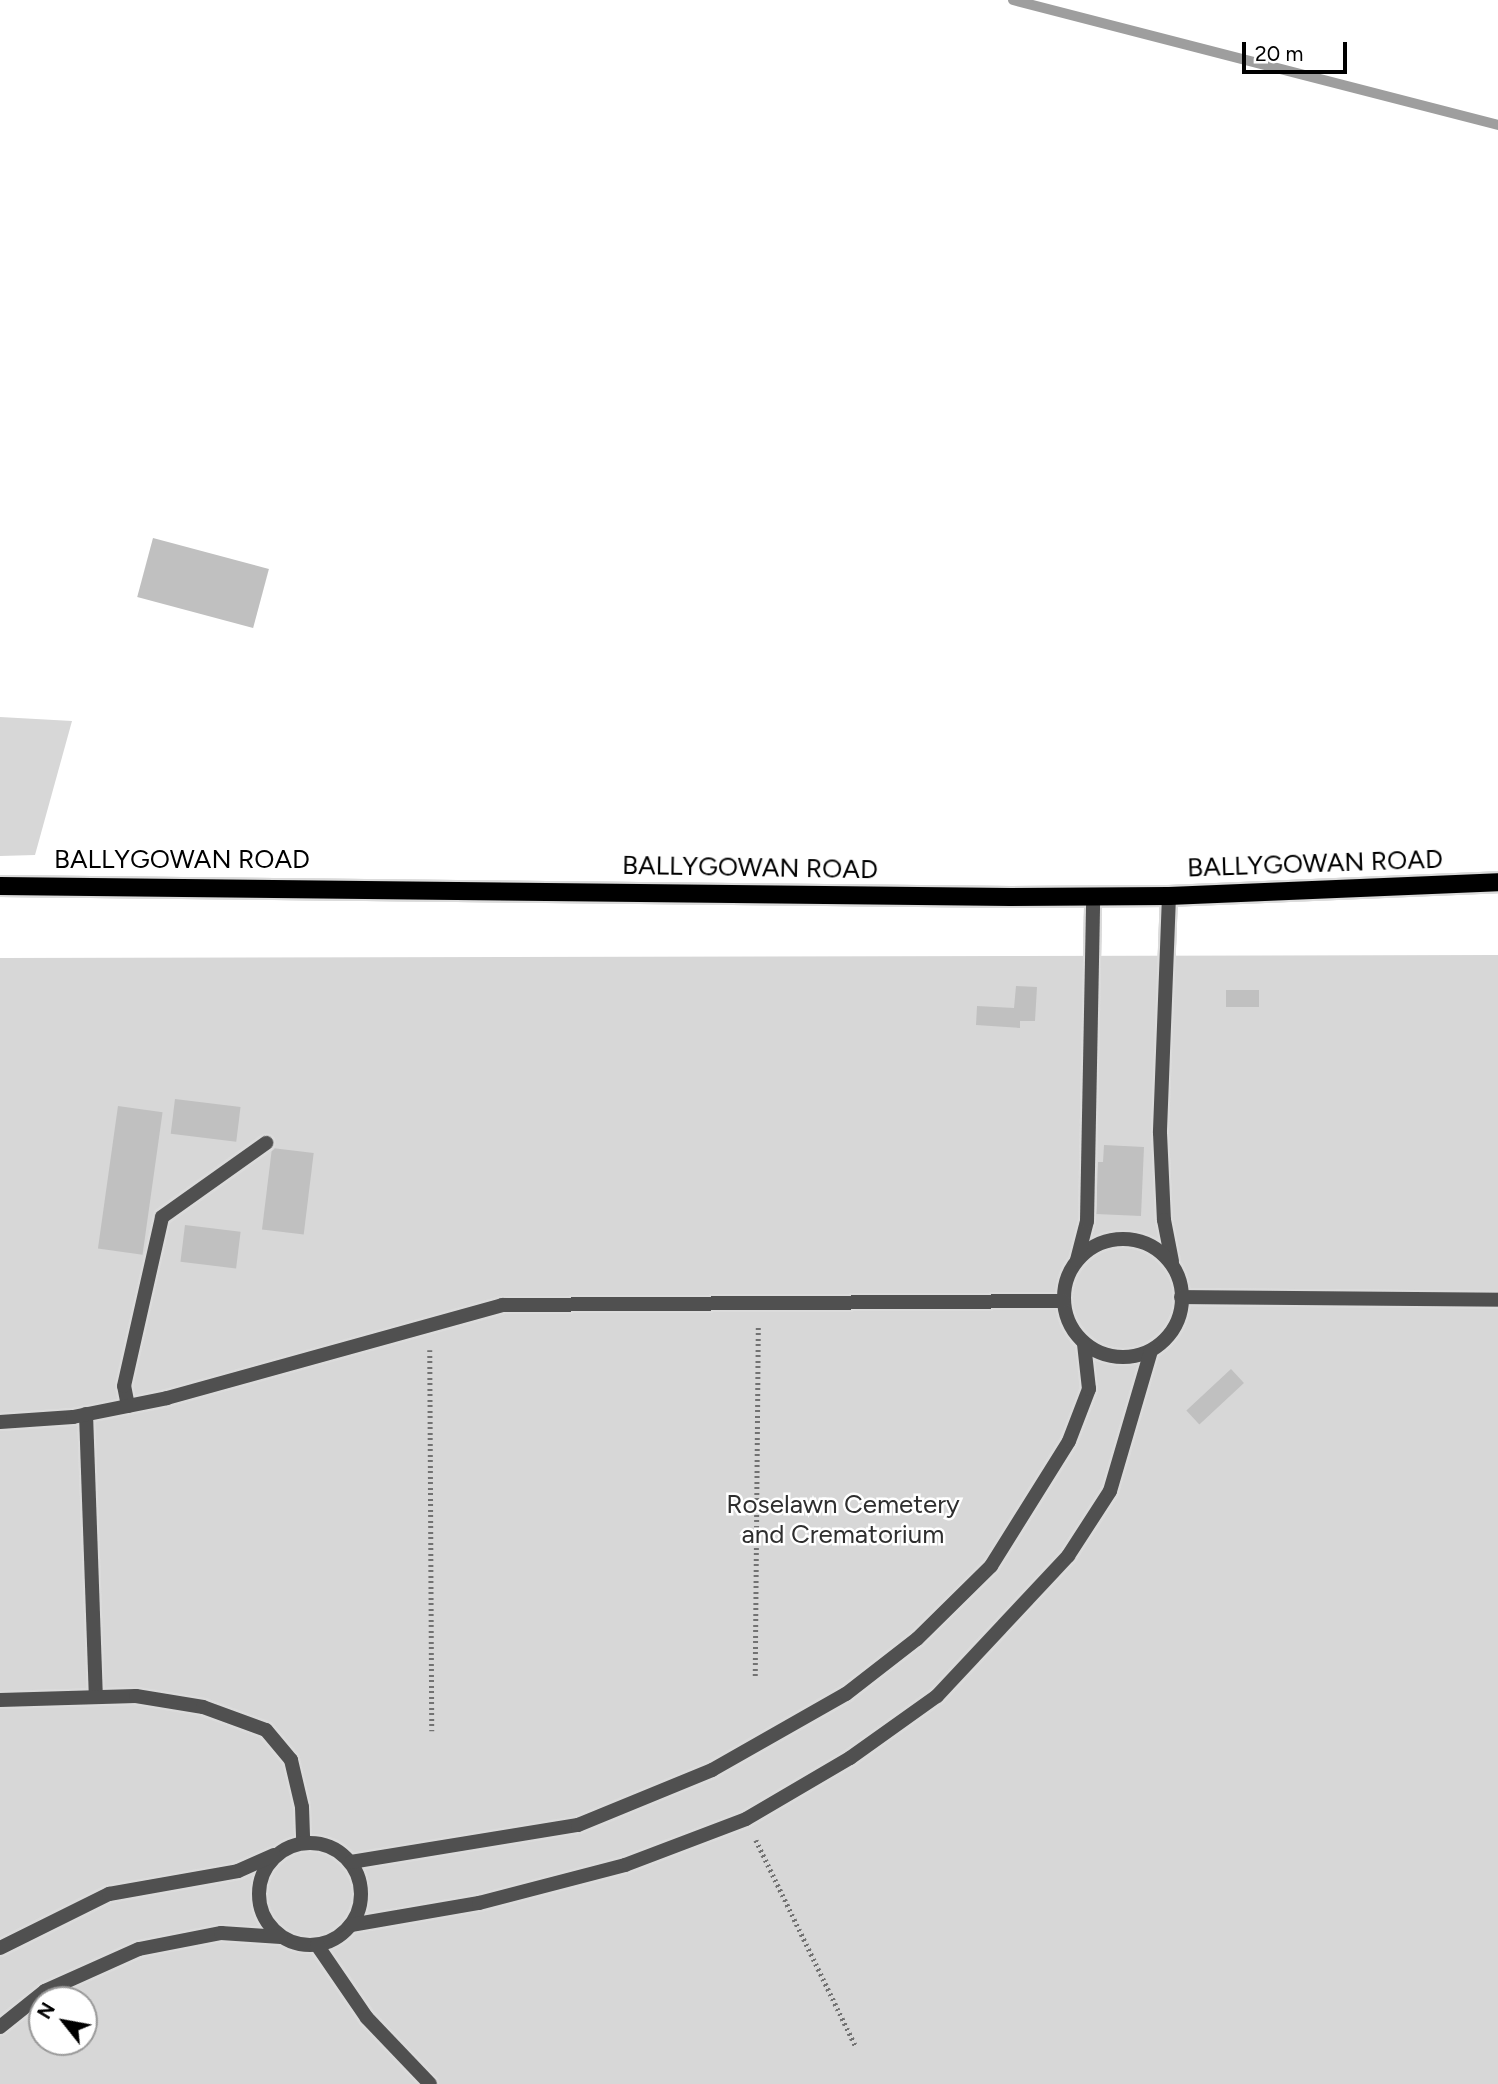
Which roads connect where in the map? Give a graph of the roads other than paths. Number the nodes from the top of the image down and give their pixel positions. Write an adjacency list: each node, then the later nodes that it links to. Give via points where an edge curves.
1 (1498, 882): 4 (main road, BALLYGOWAN ROAD)
2 (0, 886): 3 (main road, BALLYGOWAN ROAD)
3 (1093, 896): 4 (main road, BALLYGOWAN ROAD); 6 (lane, via 1087,1220)
4 (1169, 896): 7 (lane, via 1160,1133 1164,1220)
5 (266, 1143): 13 (lane, via 162,1217 124,1386)
6 (1076, 1261): 7 (lane, via 1109,1239 1133,1238 1156,1247); 10 (lane)
7 (1173, 1265): 8 (lane)
8 (1181, 1297): 9 (lane); 12 (lane, via 1181,1312 1170,1335)
9 (1498, 1300)
10 (1063, 1301): 11 (lane, via 1071,1328); 13 (lane, via 502,1306)
11 (1084, 1343): 12 (lane, via 1102,1354 1126,1357); 20 (lane, via 1089,1389 1069,1441 991,1566 917,1639 846,1694 712,1770 578,1825)
12 (1151, 1351): 21 (lane, via 1110,1491 1068,1556 937,1696 850,1758 746,1818 625,1865 479,1903)
13 (128, 1406): 14 (lane)
14 (86, 1414): 15 (lane); 16 (lane)
15 (0, 1422)
16 (96, 1697): 17 (lane); 18 (lane, via 135,1696 203,1707 266,1730 290,1760 302,1807)
17 (0, 1700)
18 (303, 1843): 19 (lane); 20 (lane, via 334,1847)
19 (276, 1854): 22 (lane, via 258,1888 268,1924); 24 (lane, via 237,1871 108,1894)
20 (351, 1862): 21 (lane, via 361,1893)
21 (351, 1925): 23 (lane, via 334,1940)
22 (281, 1937): 23 (lane); 25 (lane, via 221,1933 139,1949 45,1991)
23 (317, 1945): 26 (lane, via 367,2018)
24 (0, 1948)
25 (0, 2027)
26 (430, 2084)

